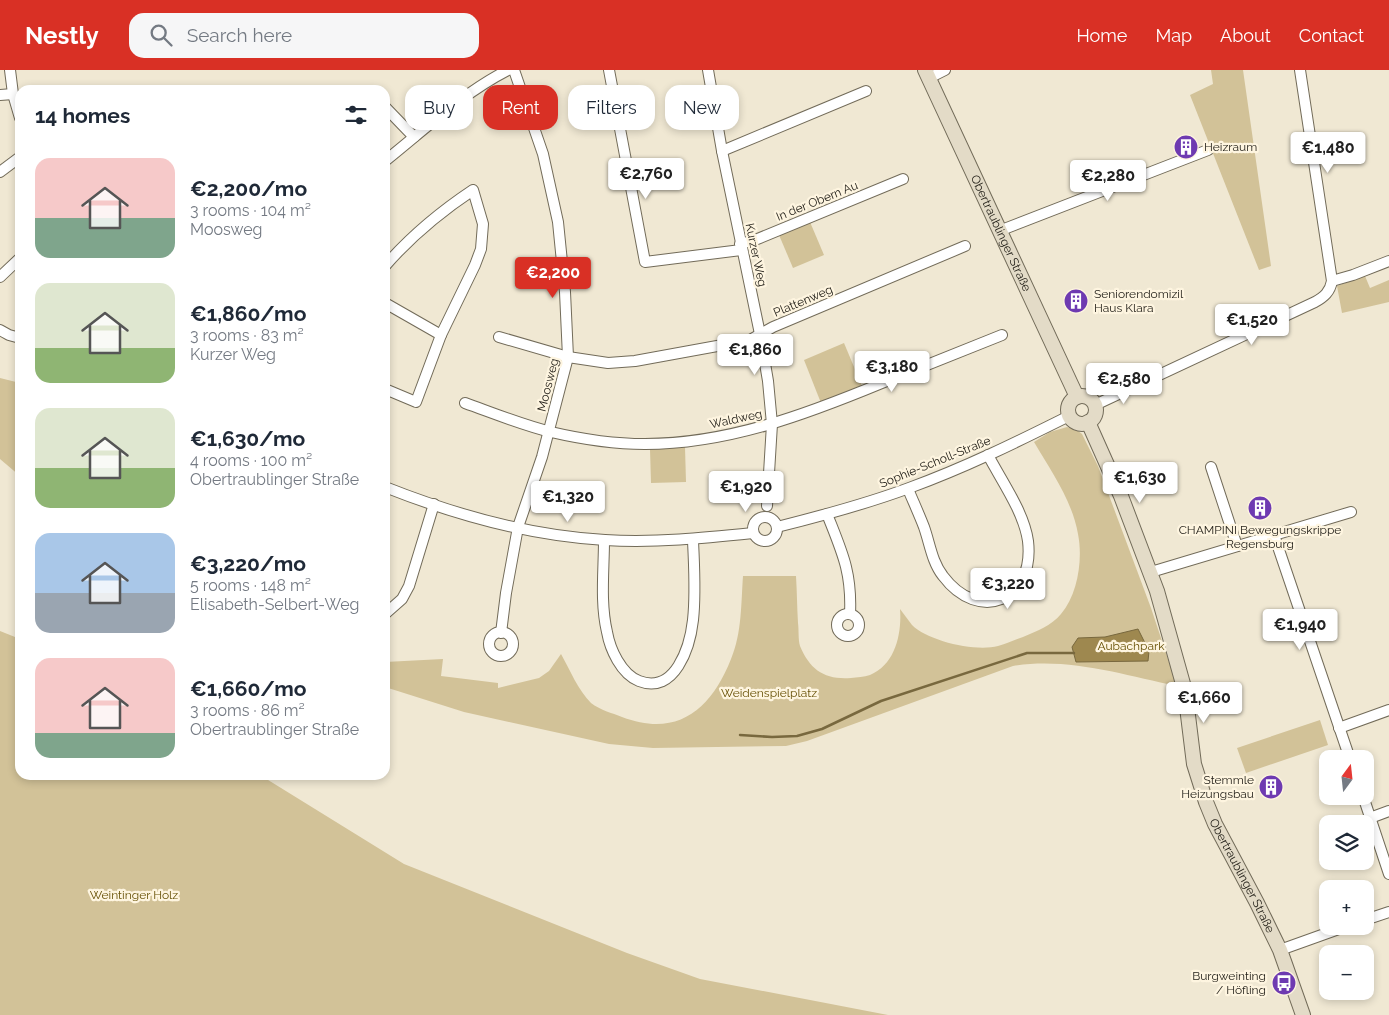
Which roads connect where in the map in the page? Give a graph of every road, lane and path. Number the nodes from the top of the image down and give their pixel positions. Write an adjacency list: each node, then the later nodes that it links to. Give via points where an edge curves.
1 (10, 70): 10 (street)
2 (508, 70): 14 (street, via 487,81)
3 (514, 70): 36 (street, Moosweg, via 543,154 558,222)
4 (609, 70): 23 (street, In der Obern Au, via 645,262)
5 (708, 70): 16 (street, Kurzer Weg)
6 (945, 70): 8 (street)
7 (1300, 70): 28 (street)
8 (927, 74): 21 (street, Obertraublinger Straße)
9 (866, 91): 16 (street)
10 (13, 94): 11 (street); 12 (street)
11 (0, 95)
12 (15, 101)
13 (390, 112): 14 (street)
14 (414, 137): 17 (street)
15 (1208, 150): 21 (street)
16 (722, 152): 23 (street, Kurzer Weg)
17 (390, 157)
18 (15, 161): 19 (street)
19 (0, 172)
20 (903, 179): 23 (street, In der Obern Au)
21 (999, 231): 38 (street, Obertraublinger Straße)
22 (964, 246): 31 (street, Plattenweg)
23 (740, 247): 31 (street, Kurzer Weg)
24 (390, 261): 32 (street, via 420,229 473,190 483,224 481,249)
25 (1389, 261): 28 (street)
26 (15, 262): 27 (street)
27 (0, 276)
28 (1332, 281): 40 (street, via 1330,290 1315,302)
29 (390, 306): 32 (street)
30 (0, 330): 34 (street)
31 (760, 334): 36 (street, Plattenweg, via 750,340 635,361 608,363); 43 (street, Kurzer Weg)
32 (441, 335): 37 (street, via 416,402)
33 (1002, 335): 43 (street, Waldweg, via 839,401)
34 (15, 337)
35 (499, 337): 36 (street, Plattenweg)
36 (568, 357): 44 (street, Moosweg)
37 (390, 391)
38 (1077, 397): 40 (street, via 1088,397); 41 (street, via 1069,405)
39 (465, 403): 44 (street, Waldweg)
40 (1095, 405): 42 (street, via 1094,418)
41 (1069, 416): 42 (street, via 1077,423); 45 (street, Sophie-Scholl-Straße)
42 (1088, 422): 60 (street, Obertraublinger Straße)
43 (772, 424): 44 (street, Waldweg, via 714,437 644,444); 50 (street, Kurzer Weg)
44 (550, 432): 53 (street, Moosweg)
45 (988, 455): 47 (street, Sophie-Scholl-Straße); 47 (street, via 1020,514 1028,540 1024,578 1014,591 998,601 974,600 953,588 943,577)
46 (1211, 467): 59 (street)
47 (908, 488): 52 (street, Sophie-Scholl-Straße)
48 (390, 489): 49 (street, Sophie-Scholl-Straße)
49 (434, 504): 53 (street, Sophie-Scholl-Straße); 61 (street, via 409,586 402,599)
50 (767, 506)
51 (1351, 512): 56 (street)
52 (827, 514): 54 (street, Sophie-Scholl-Straße); 62 (street, via 846,563 850,582)
53 (518, 527): 57 (street, Sophie-Scholl-Straße); 63 (street, Moosweg)
54 (777, 527): 55 (street, Sophie-Scholl-Straße, via 774,537 768,541 757,539); 55 (street, via 770,518 762,517 753,525)
55 (753, 533): 58 (street, Sophie-Scholl-Straße)
56 (1274, 535): 59 (street); 65 (street)
57 (604, 540): 58 (street, Sophie-Scholl-Straße); 58 (street, via 607,632 615,655 625,670 635,679 652,683 662,682 677,668 691,634)
58 (693, 540)
59 (1236, 546): 60 (street)
60 (1151, 572): 74 (street, Obertraublinger Straße, via 1185,691 1194,764 1206,802)
61 (390, 610)
62 (850, 614)
63 (501, 633)
64 (1389, 710): 65 (street)
65 (1339, 728): 66 (street)
66 (1347, 750)
67 (1389, 811): 68 (street)
68 (1374, 817)
69 (1374, 830): 70 (street)
70 (1389, 874)
71 (1389, 912): 72 (street)
72 (1374, 917)
73 (1322, 935): 74 (street)
74 (1280, 950): 75 (street, Obertraublinger Straße)
75 (1303, 1015)

